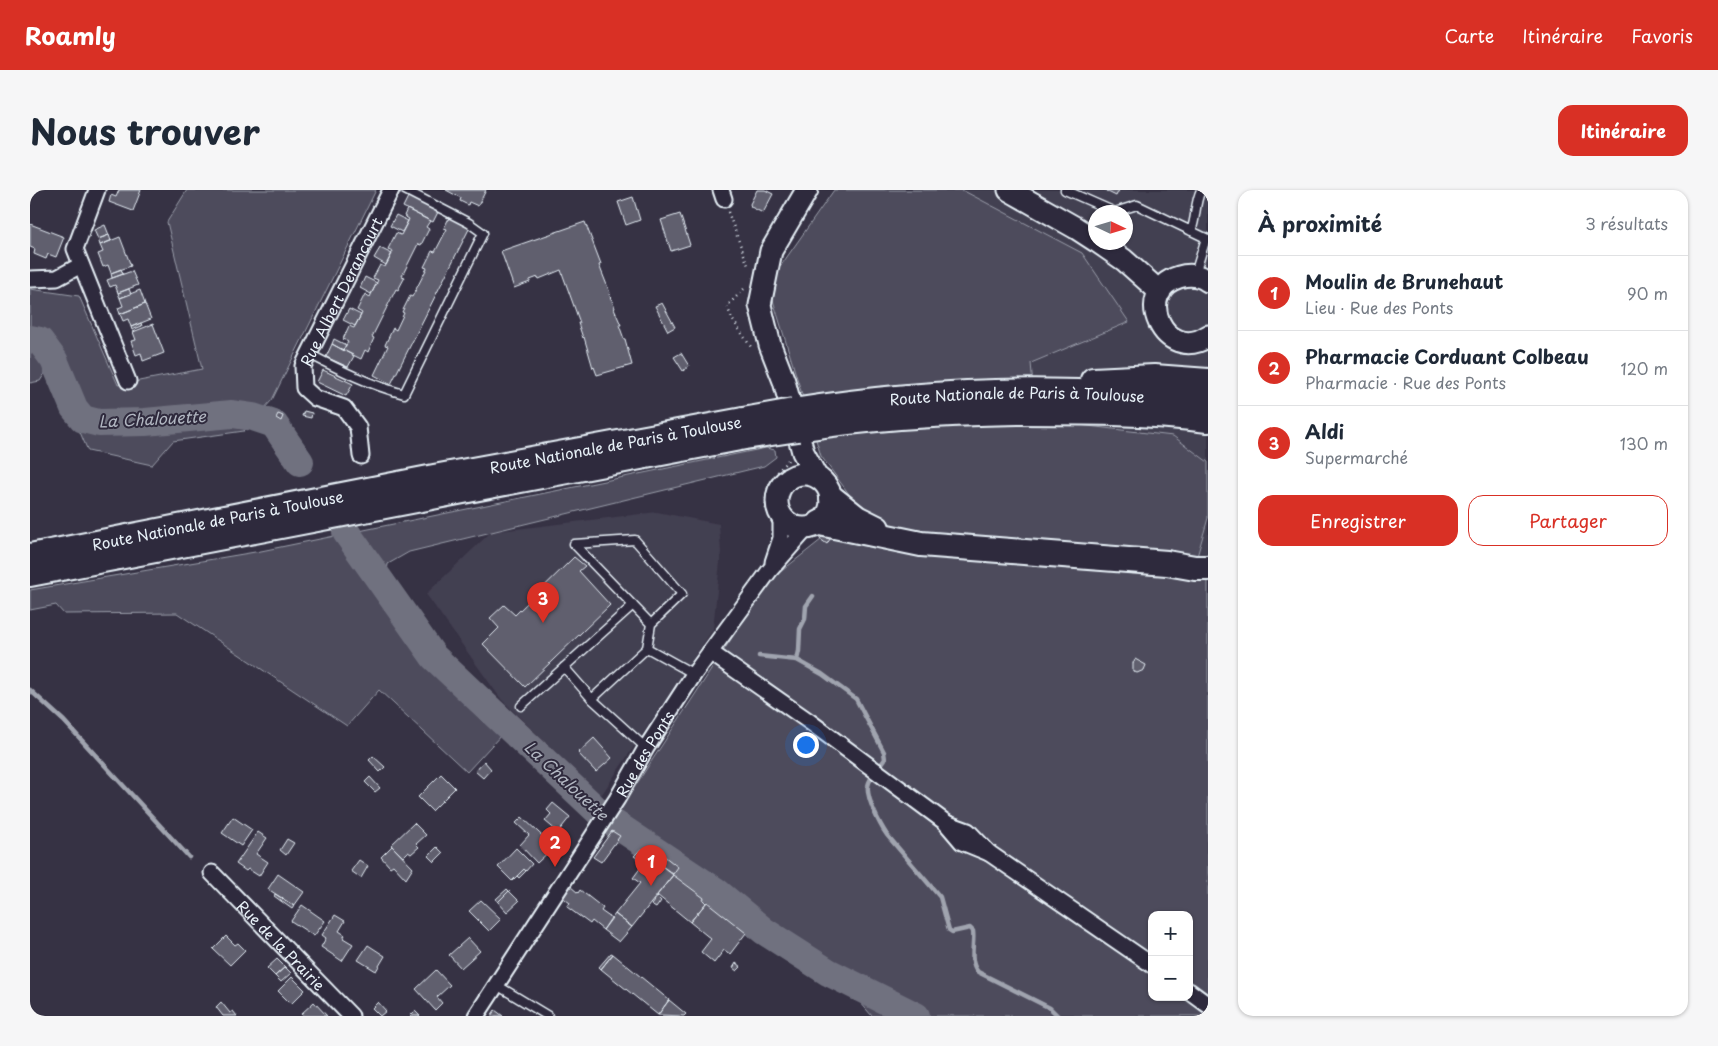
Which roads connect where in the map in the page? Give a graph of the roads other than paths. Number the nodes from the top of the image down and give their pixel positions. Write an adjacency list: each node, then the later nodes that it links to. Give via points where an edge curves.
1 (97, 190): 12 (street, via 75,250)
2 (391, 190): 17 (street, Rue Albert Derancourt)
3 (405, 190): 17 (lane, via 483,233 404,394 340,370)
4 (807, 190): 24 (main road, via 771,251 760,305 770,345 784,381)
5 (1009, 190): 9 (main road)
6 (1065, 190): 8 (lane, via 1114,212 1136,205)
7 (1200, 190): 8 (lane)
8 (1192, 231): 10 (lane)
9 (1088, 236)
10 (1207, 238): 13 (lane)
11 (1109, 250): 15 (main road)
12 (81, 266): 14 (street, via 57,278); 18 (street)
13 (1201, 278): 15 (main road, via 1184,275 1175,278)
14 (30, 279)
15 (1160, 292): 16 (main road, via 1155,312 1164,332 1183,342)
16 (1208, 336)
17 (309, 354): 25 (street, Rue Albert Derancourt, via 303,366 304,388 315,398 344,408 358,427)
18 (128, 380)
19 (1208, 381): 20 (main road, via 1154,377 1087,380)
20 (1064, 391): 21 (main road, Route Nationale de Paris à Toulouse, via 915,396); 22 (main road, Route Nationale de Paris à Toulouse, via 1177,398)
21 (830, 415): 22 (main road, Route Nationale de Paris à Toulouse, via 1093,412); 23 (main road, Route Nationale de Paris à Toulouse, bridge)
22 (1206, 417)
23 (744, 428): 33 (main road, Route Nationale de Paris à Toulouse, via 444,475); 37 (main road, Route Nationale de Paris à Toulouse)
24 (796, 452): 26 (main road); 27 (main road)
25 (361, 456)
26 (792, 476): 27 (main road, via 808,473); 29 (main road, via 779,488)
27 (816, 476): 28 (main road, via 827,485)
28 (832, 498): 30 (main road, via 829,512); 31 (main road, via 857,518)
29 (774, 514): 30 (main road, via 792,525); 36 (street, Rue des Ponts, via 781,538)
30 (813, 526): 31 (main road); 36 (street, Rue des Ponts)
31 (899, 539): 34 (main road, via 921,544)
32 (1208, 553): 34 (main road)
33 (30, 556)
34 (1168, 563): 35 (main road)
35 (1208, 568)
36 (770, 570): 41 (street, Rue des Ponts)
37 (30, 574)
38 (633, 606): 39 (lane); 39 (lane, via 574,544 635,540 682,594); 42 (lane)
39 (651, 624): 40 (lane)
40 (647, 648): 43 (lane); 44 (lane)
41 (710, 652): 43 (street, Rue des Ponts); 48 (street, via 945,822 962,842 989,853)
42 (564, 667): 44 (lane); 45 (lane)
43 (694, 674): 46 (street, Rue des Ponts)
44 (592, 699): 46 (lane)
45 (521, 706)
46 (646, 748): 49 (street, Rue des Ponts, via 617,799)
47 (212, 874): 52 (street, Rue de la Prairie)
48 (1148, 962)
49 (495, 984): 53 (street, Rue des Ponts); 54 (lane)
50 (1193, 995): 51 (street)
51 (1208, 1005)
52 (351, 1016)
53 (476, 1016)
54 (548, 1016)

